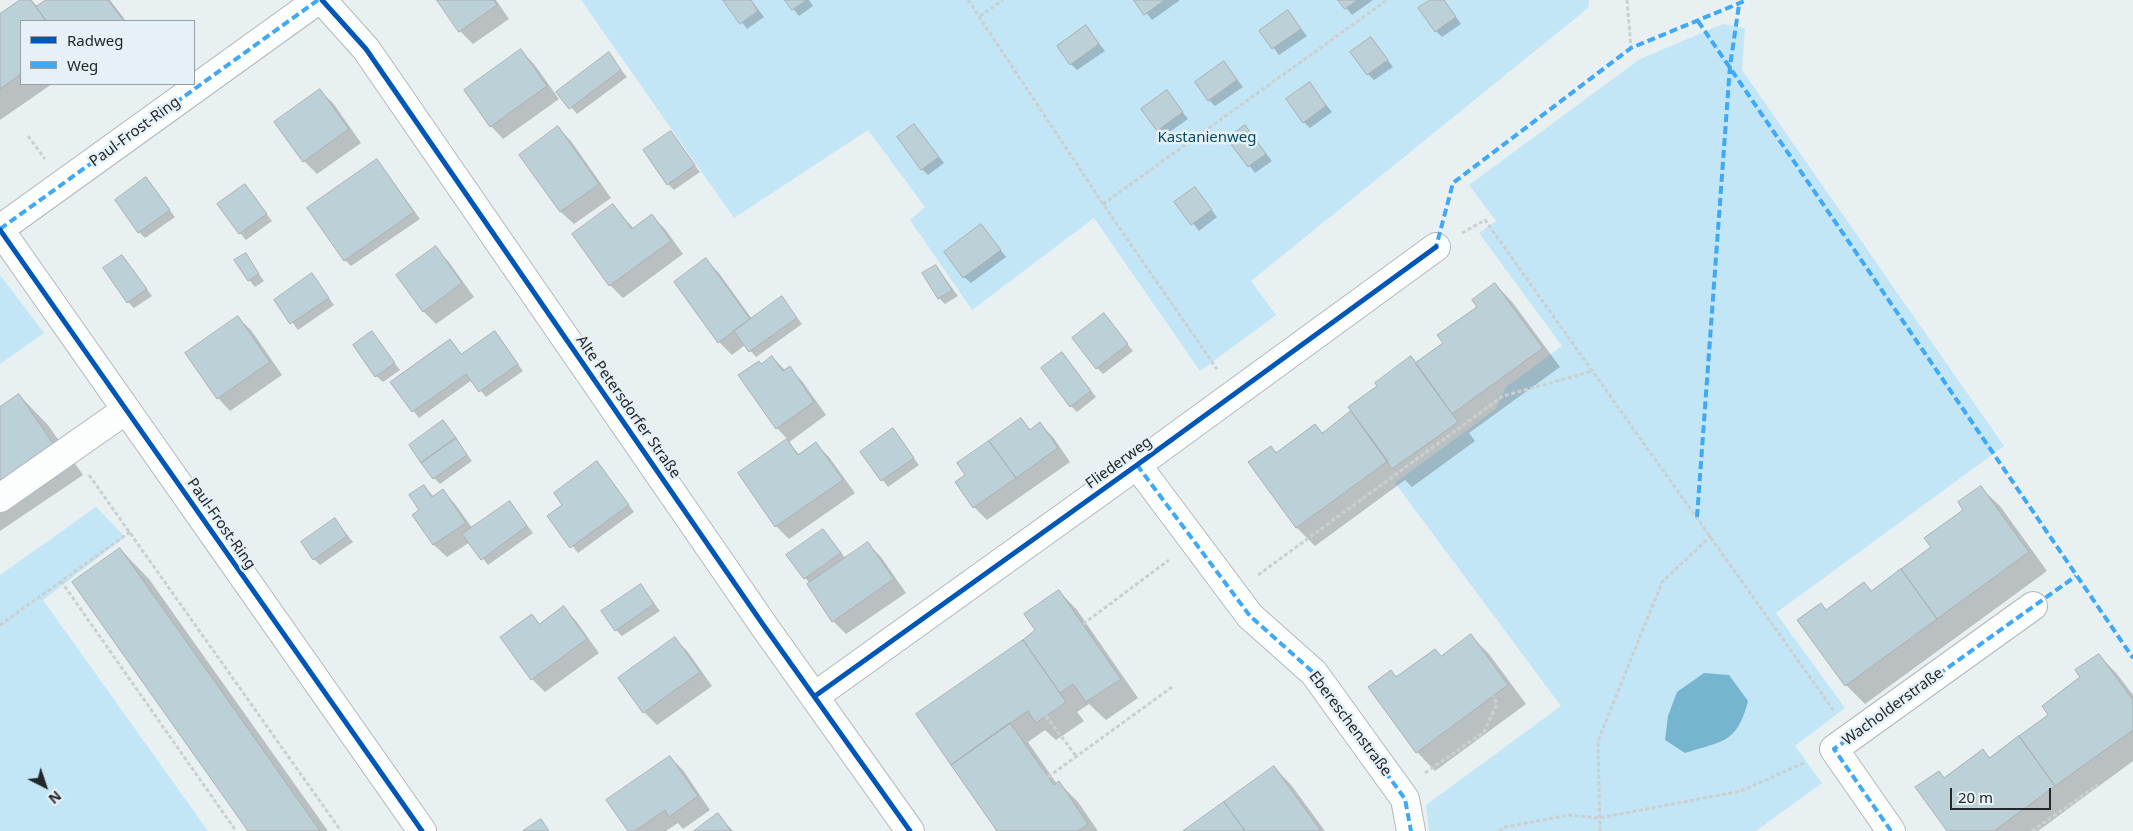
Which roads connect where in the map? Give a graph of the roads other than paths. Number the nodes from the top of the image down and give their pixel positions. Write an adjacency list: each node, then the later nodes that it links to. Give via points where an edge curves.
1 (318, 0): 3 (street, Paul-Frost-Ring)
2 (322, 0): 9 (street, Alte Petersdorfer Straße, via 372,57)
3 (0, 229): 5 (street, Paul-Frost-Ring)
4 (1436, 247): 6 (street, Fliederweg)
5 (126, 410): 7 (street); 10 (street, Paul-Frost-Ring)
6 (1137, 465): 9 (street, Fliederweg); 12 (street, Ebereschenstraße, via 1250,616 1314,673 1405,799)
7 (0, 498)
8 (2033, 606): 13 (street, Wacholderstraße, via 1843,742)
9 (814, 696): 11 (street, Alte Petersdorfer Straße)
10 (422, 831)
11 (910, 831)
12 (1411, 831)
13 (1891, 831)

